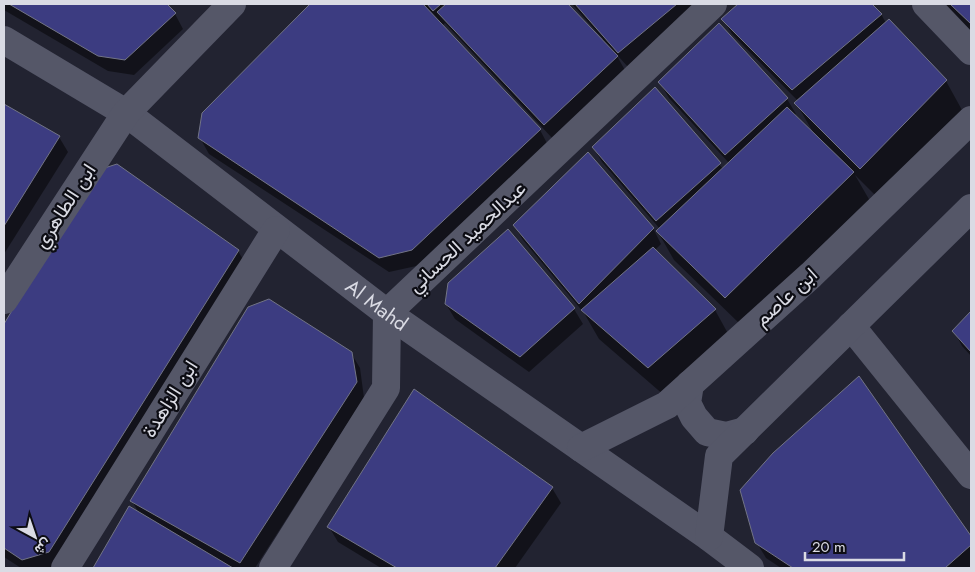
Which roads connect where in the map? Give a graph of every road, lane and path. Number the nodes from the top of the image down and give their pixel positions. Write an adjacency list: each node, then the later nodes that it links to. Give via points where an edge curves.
1 (713, 4): 11 (street, عبدالحميد الحساني)
2 (926, 4): 5 (street)
3 (219, 8): 6 (street, ابن الطاهري)
4 (4, 40): 6 (street, Al Mahd)
5 (971, 51)
6 (126, 113): 9 (street, Al Mahd); 10 (street, ابن الطاهري)
7 (971, 120): 13 (street, ابن عاصم, via 811,275)
8 (971, 208): 12 (street)
9 (276, 230): 11 (street, Al Mahd); 18 (street, ابن الزاهدة)
10 (4, 300)
11 (386, 313): 15 (street, Al Mahd); 19 (street, via 386,388)
12 (851, 326): 14 (street); 16 (street)
13 (690, 384): 14 (street, via 687,403 707,432 726,436); 15 (street, ابن عاصم, via 667,405)
14 (745, 431): 17 (street, via 719,456)
15 (582, 448): 17 (street, Al Mahd)
16 (971, 474)
17 (708, 537): 20 (street, Al Mahd)
18 (65, 568)
19 (272, 568)
20 (750, 568)

